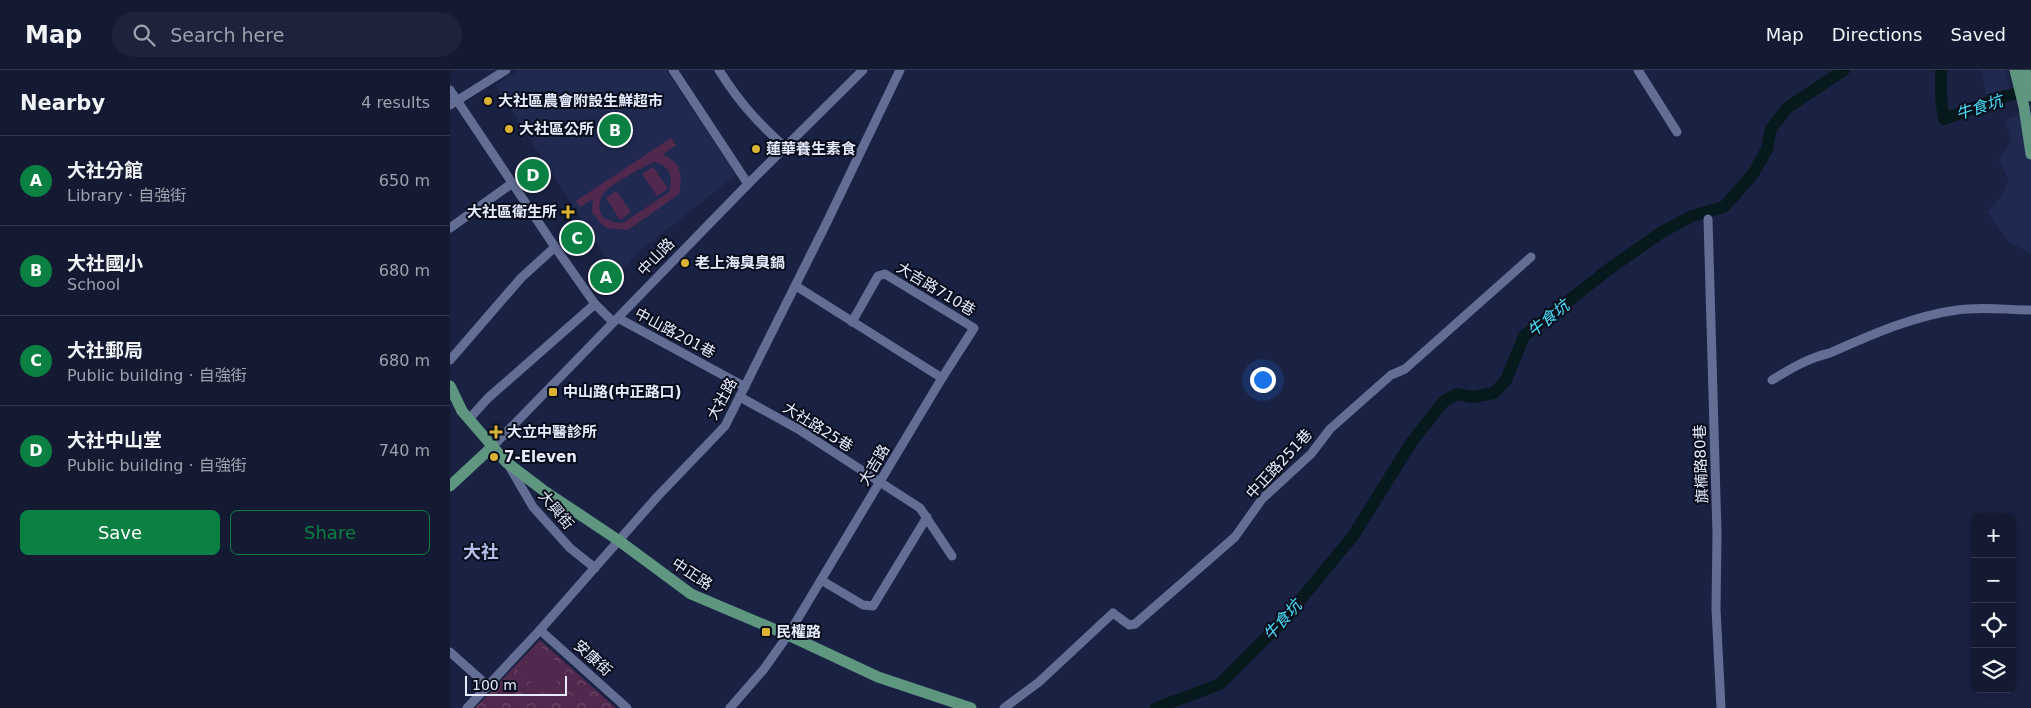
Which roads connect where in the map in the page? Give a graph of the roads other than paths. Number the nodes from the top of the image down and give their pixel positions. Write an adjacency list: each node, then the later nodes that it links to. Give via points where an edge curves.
1 (506, 70): 10 (street)
2 (673, 70): 15 (street)
3 (720, 70): 12 (street, via 759,124)
4 (863, 70): 12 (street, 中山路)
5 (900, 70): 20 (street, 大社路)
6 (1638, 70): 11 (street)
7 (2021, 74): 9 (main road)
8 (450, 90): 10 (street, 中山路201巷)
9 (2027, 97): 13 (main road)
10 (453, 103): 14 (street, 中山路201巷)
11 (1677, 132)
12 (786, 147): 15 (street, 中山路)
13 (2031, 154)
14 (511, 184): 17 (street); 18 (street, 中山路201巷)
15 (748, 184): 23 (street, 中山路)
16 (1708, 220): 50 (street, 旗楠路80巷)
17 (450, 228)
18 (555, 247): 21 (street, 中山路201巷); 25 (street, via 521,278)
19 (1531, 256): 49 (street, 中正路251巷, via 1405,369 1391,375 1330,429 1311,454 1262,499 1235,537 1135,624 1129,625 1114,613 1038,682)
20 (796, 286): 24 (street); 29 (street, 大社路)
21 (595, 304): 23 (street, 中山路201巷); 31 (street, via 488,398)
22 (2031, 310): 27 (street, via 1978,308 1919,317 1830,354 1817,356)
23 (616, 320): 29 (street, 中山路201巷); 32 (street, 中山路)
24 (852, 322): 26 (street); 26 (street, 大吉路710巷, via 878,276 885,274 974,328)
25 (450, 360)
26 (942, 378): 34 (street, 大吉路)
27 (1772, 380)
28 (450, 386): 31 (main road, 中正路)
29 (745, 387): 30 (street, 大社路)
30 (740, 397): 34 (street, 大社路25巷, via 798,429); 37 (street, 大社路, via 725,426)
31 (469, 419): 32 (main road, 中正路)
32 (493, 446): 33 (main road, 中正路); 35 (main road, 中山路)
33 (506, 462): 37 (main road, 中正路); 39 (street, 大興街, via 533,506 570,548)
34 (880, 482): 36 (street, 大社路25巷, via 920,508); 40 (street, 大吉路)
35 (450, 486)
36 (927, 517): 38 (street, 大社路25巷); 40 (street, via 873,606 863,605)
37 (618, 540): 39 (street, 大社路); 42 (main road, 中正路, via 691,594)
38 (952, 556)
39 (595, 568): 41 (street, 大社路)
40 (821, 580): 42 (street, 大吉路)
41 (540, 630): 44 (street, 大社路); 46 (street, 安康街)
42 (788, 635): 47 (street, 大吉路); 48 (main road, 中正路, via 878,677)
43 (450, 652): 44 (street)
44 (487, 685): 45 (street, 大社路)
45 (466, 708)
46 (627, 708)
47 (730, 708)
48 (970, 708)
49 (1004, 708)
50 (1720, 708)

